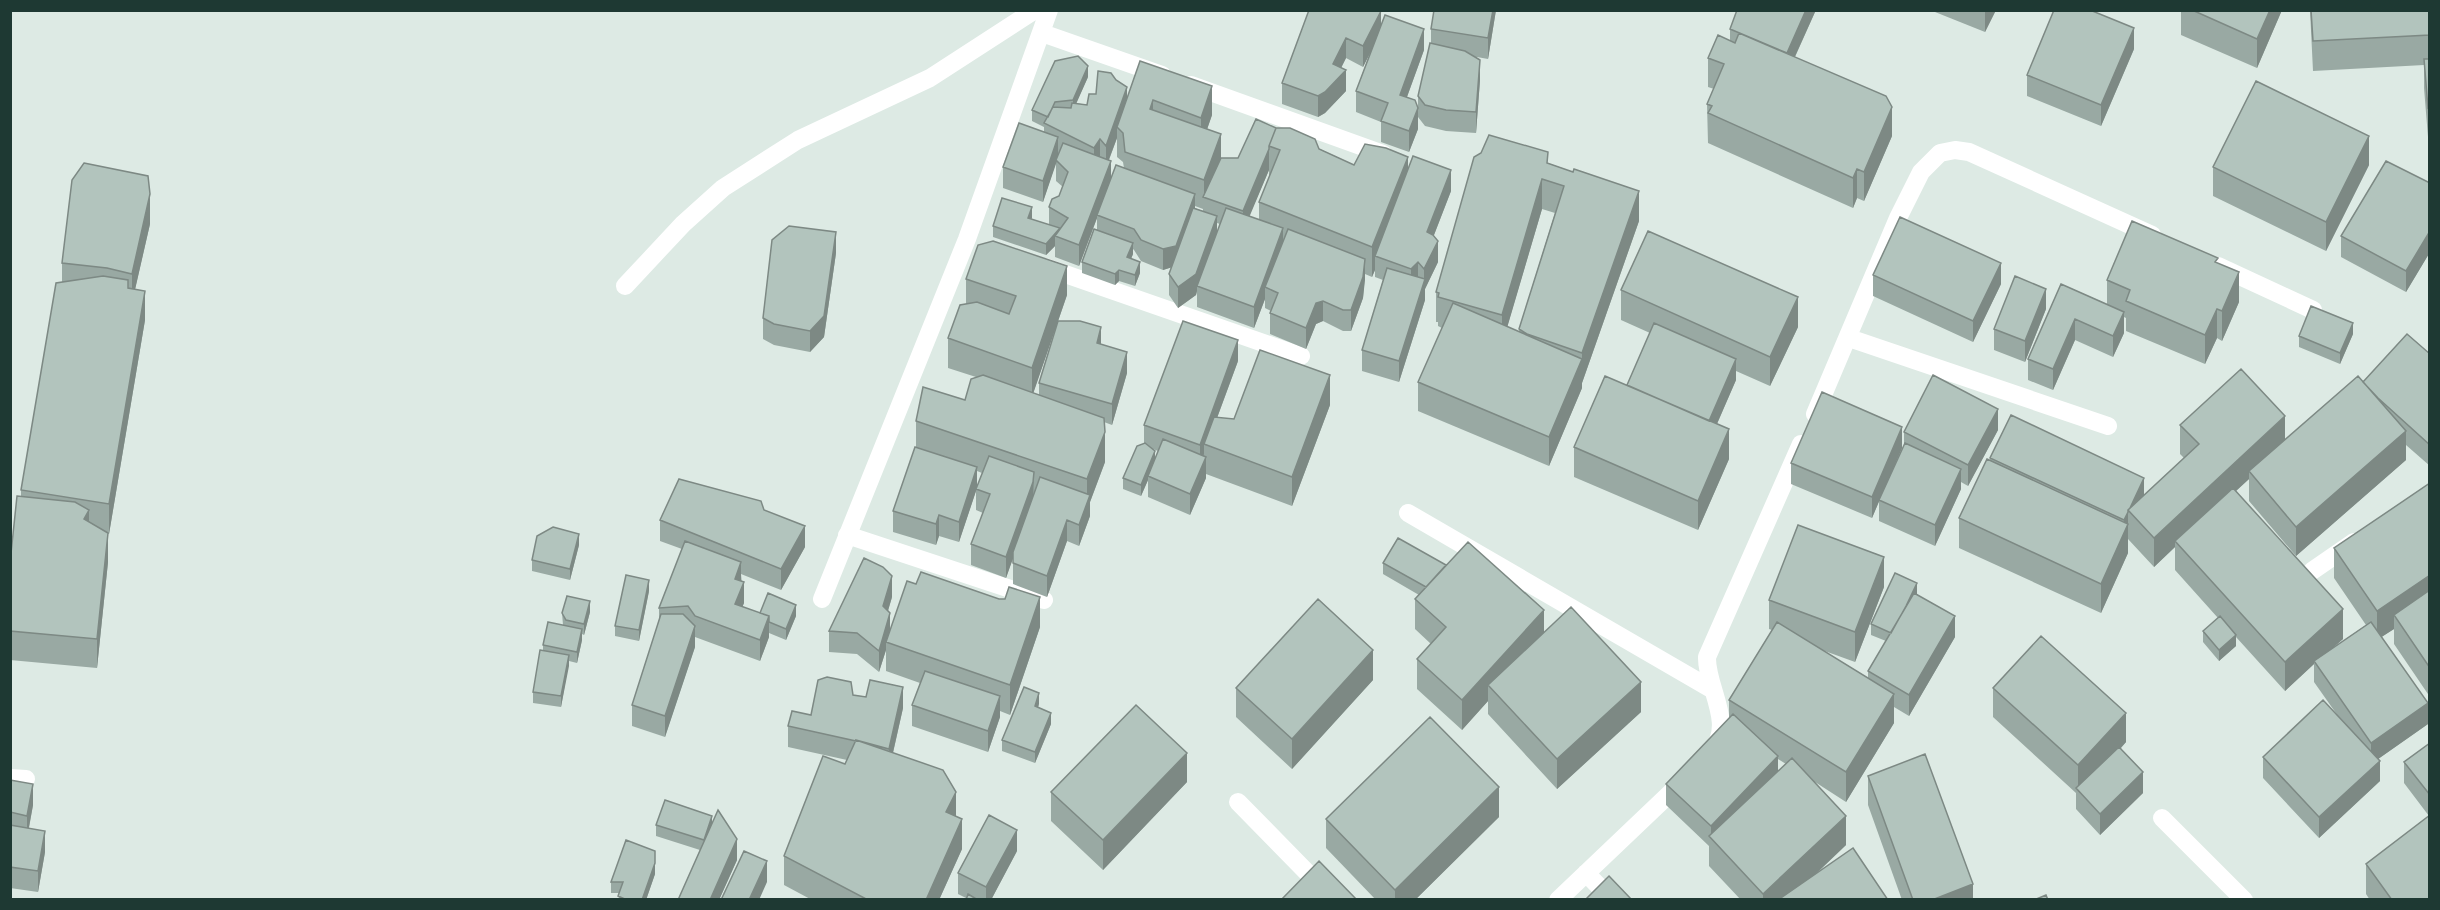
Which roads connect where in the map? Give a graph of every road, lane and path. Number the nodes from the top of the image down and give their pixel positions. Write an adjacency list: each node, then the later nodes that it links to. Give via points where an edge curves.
1 (1035, 10): 8 (street, via 930,78 798,140 723,188)
2 (1048, 10): 3 (street)
3 (1042, 33): 4 (street); 15 (street, via 972,241)
4 (1383, 154)
5 (2164, 240): 10 (street, via 1969,152 1940,153 1921,172 1898,218)
6 (2206, 260): 9 (street)
7 (1034, 263): 11 (street)
8 (625, 286)
9 (2313, 310)
10 (1849, 338): 12 (street); 19 (street, via 1707,657)
11 (1301, 356)
12 (2108, 426)
13 (1408, 513): 19 (street)
14 (2371, 530): 16 (street)
15 (847, 535): 17 (street); 18 (street)
16 (2312, 571)
17 (822, 599)
18 (1044, 600)
19 (1713, 690): 22 (street, via 1720,716 1715,747)
20 (1238, 802): 23 (street)
21 (2162, 818): 26 (street)
22 (1586, 873): 24 (street); 25 (street)
23 (1335, 900)
24 (1558, 900)
25 (1612, 900)
26 (2244, 900)

